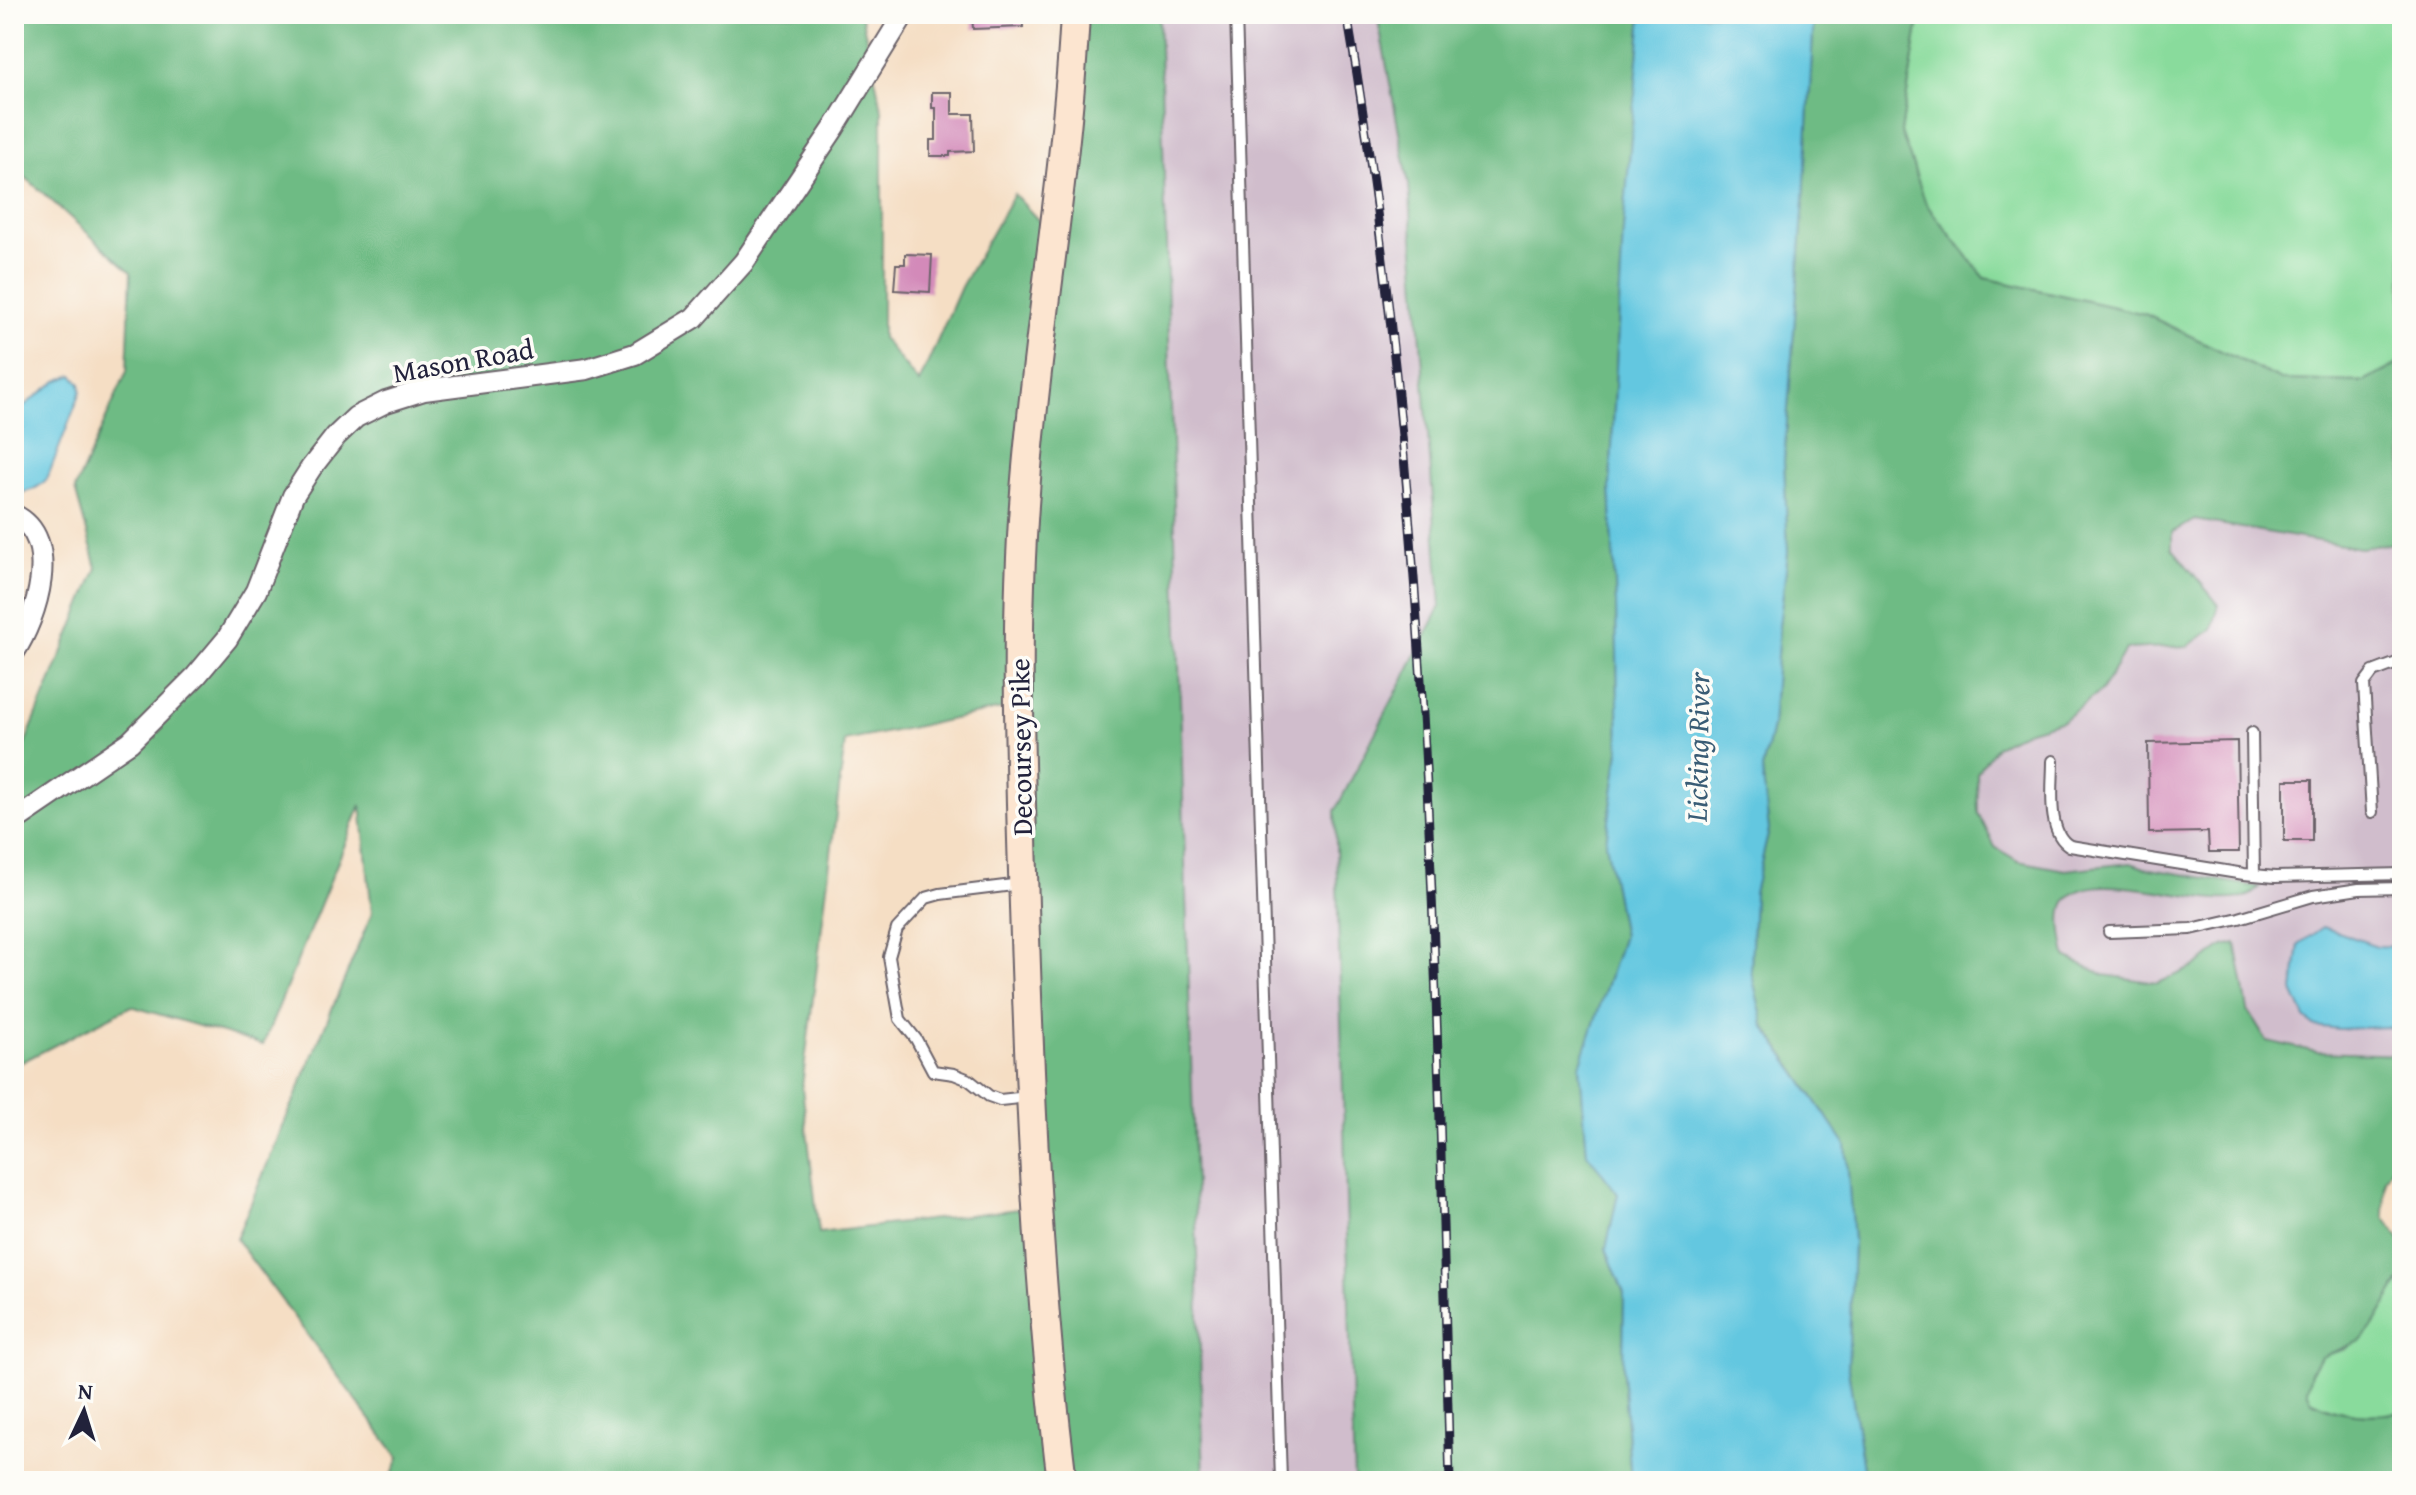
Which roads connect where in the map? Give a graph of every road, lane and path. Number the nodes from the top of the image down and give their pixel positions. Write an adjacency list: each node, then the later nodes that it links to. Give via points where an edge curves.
1 (904, 14): 10 (street, Mason Road, via 744,262 694,318 635,354 587,369 424,390 356,417 293,496 256,591 196,676 130,742)
2 (1075, 14): 13 (main road, Decoursey Pike, via 1025,492 1017,629)
3 (1236, 14): 18 (lane)
4 (14, 515): 5 (street, via 38,541 41,577 31,618)
5 (14, 652)
6 (2402, 661): 9 (lane, via 2373,672 2364,684)
7 (2252, 733): 12 (lane)
8 (2053, 761): 12 (lane, via 2054,829 2061,841 2094,851)
9 (2372, 812)
10 (14, 821)
11 (2402, 874): 12 (lane)
12 (2254, 875)
13 (1023, 883): 16 (main road, Decoursey Pike); 16 (lane, via 926,898 897,929 889,957 900,1019 933,1071 969,1080 1000,1100)
14 (2402, 888): 15 (lane, via 2313,896 2191,929)
15 (2109, 932)
16 (1030, 1097): 17 (main road, Decoursey Pike, via 1048,1367)
17 (1062, 1481)
18 (1281, 1481)

